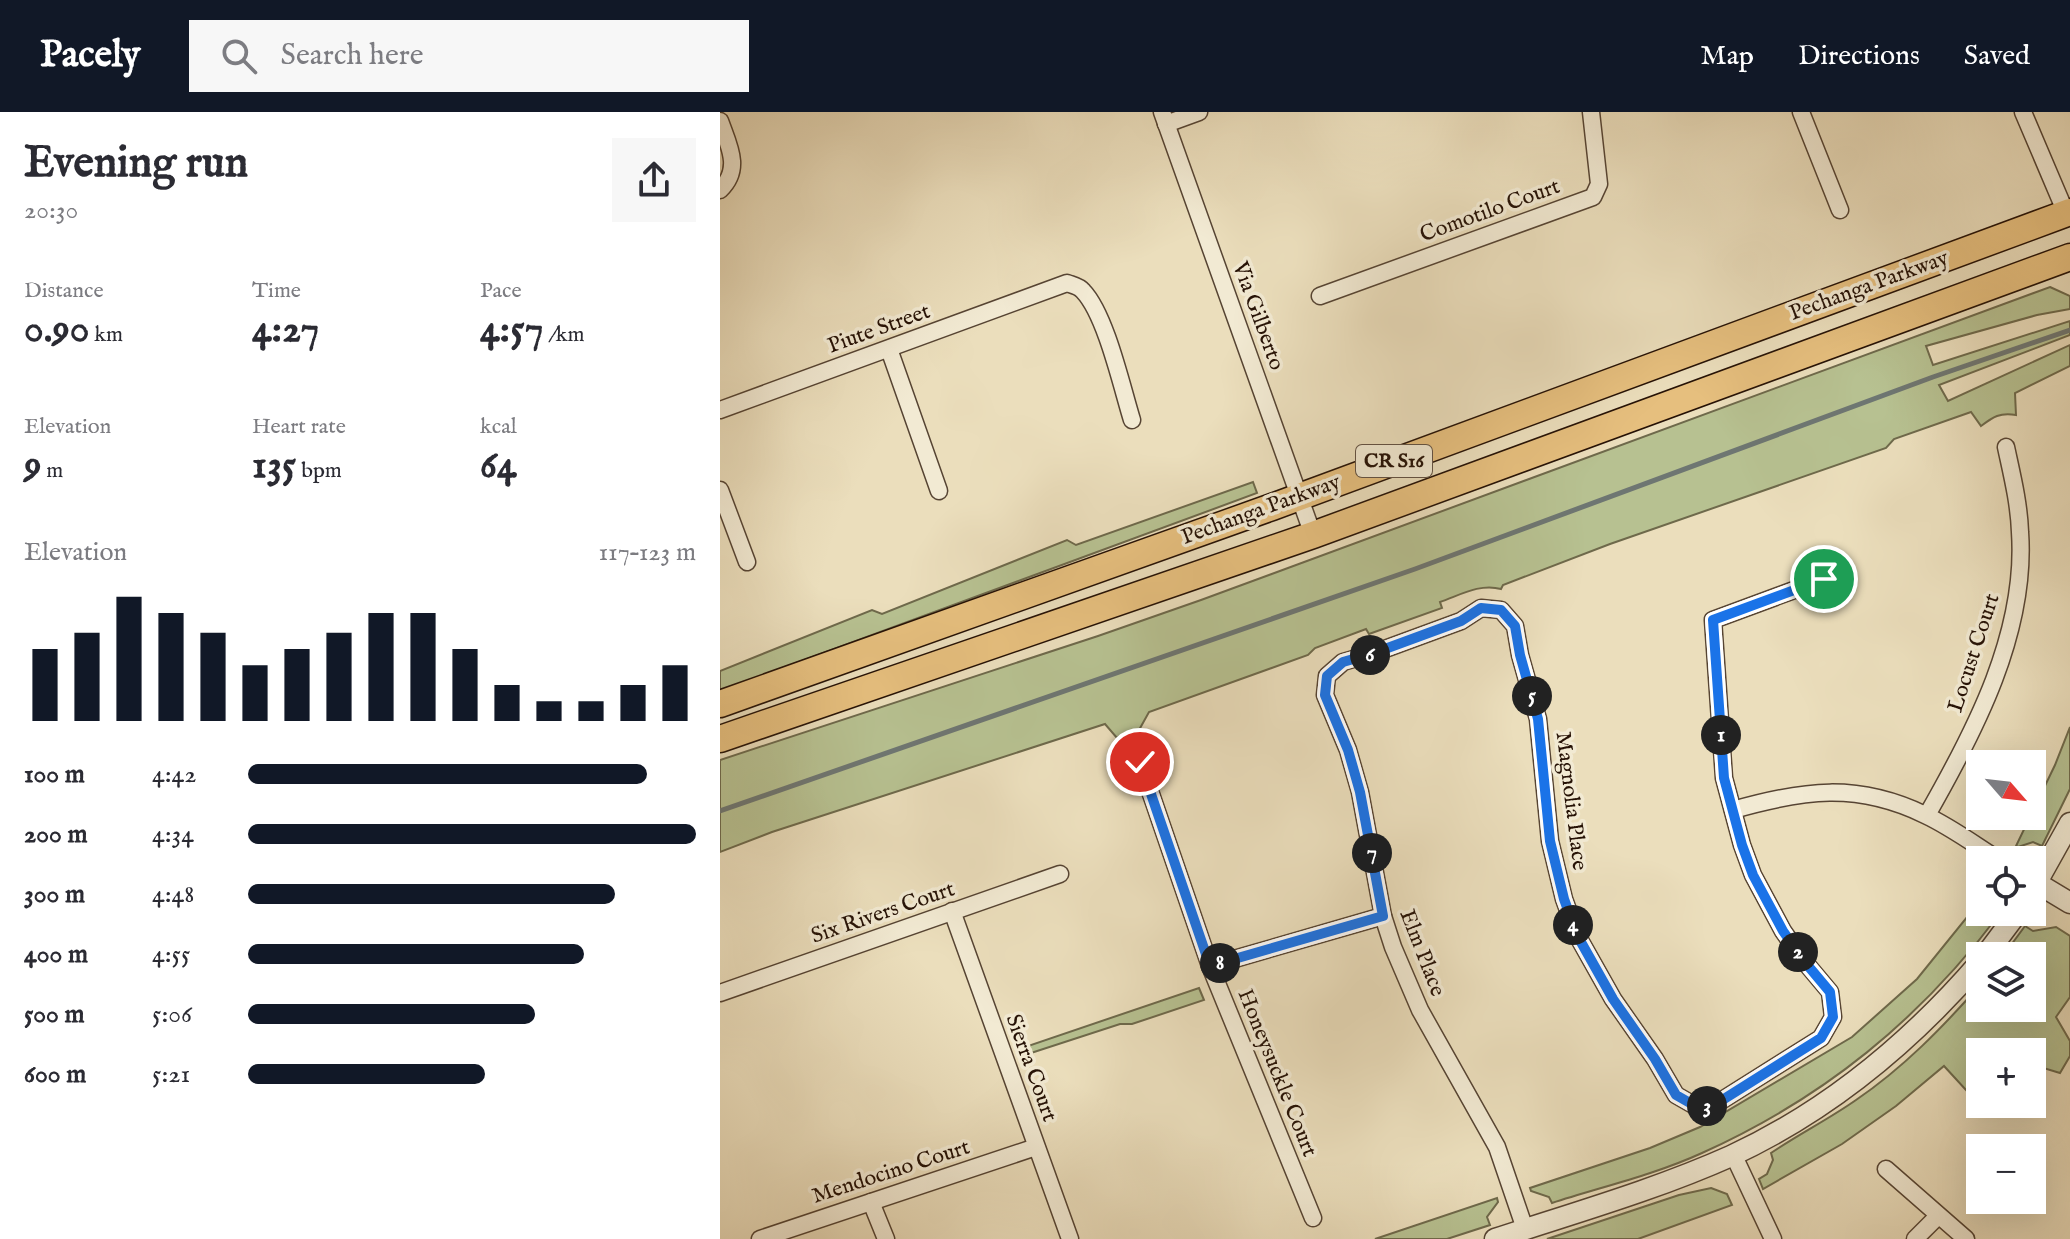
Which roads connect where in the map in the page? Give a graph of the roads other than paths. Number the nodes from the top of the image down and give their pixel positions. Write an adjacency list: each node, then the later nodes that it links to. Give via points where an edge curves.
1 (1199, 112): 5 (street)
2 (1591, 112): 11 (street, Comotilo Court, via 1599,184 1593,197)
3 (1801, 112): 8 (street)
4 (2023, 112): 9 (street)
5 (1164, 118): 18 (street, Via Gilberto)
6 (720, 121): 7 (street, via 734,159)
7 (726, 184)
8 (1840, 210)
9 (2069, 216): 18 (main road, Pechanga Parkway / CR S16)
10 (2070, 257): 19 (main road, Pechanga Parkway / CR S16)
11 (1320, 296)
12 (889, 349): 13 (street, Piute Street); 14 (street, Piute Street, via 1067,283 1082,288 1102,326); 17 (street)
13 (720, 410)
14 (1132, 420)
15 (2006, 447): 27 (street, Locust Court, via 2021,534 2017,601 1977,718)
16 (720, 490): 20 (street)
17 (939, 491)
18 (1300, 496): 19 (street, Via Gilberto); 23 (main road, Pechanga Parkway / CR S16)
19 (1313, 535): 24 (main road, Pechanga Parkway / CR S16)
20 (747, 562)
21 (1824, 579): 26 (street, via 1713,620 1724,778)
22 (1327, 676): 26 (street, Magnolia Place, via 1343,662 1461,621 1481,608 1501,610 1515,626 1538,719 1550,841 1577,935 1676,1095 1697,1107 1716,1104 1821,1038 1833,1017 1830,992 1783,931 1753,875); 35 (street, Elm Place, via 1325,695 1360,792)
23 (720, 704)
24 (720, 739)
25 (1140, 762): 36 (street, Honeysuckle Court)
26 (1733, 810): 27 (street, via 1818,792 1855,793)
27 (1927, 815): 29 (street)
28 (2070, 823): 30 (street)
29 (1977, 846)
30 (2046, 864)
31 (1060, 874): 34 (street, Six Rivers Court)
32 (2046, 891): 33 (street)
33 (2070, 903)
34 (952, 911): 38 (street, Six Rivers Court); 39 (street, Sierra Court)
35 (1383, 916): 36 (street); 45 (street, Elm Place, via 1420,1010 1497,1147)
36 (1210, 966): 44 (street, Honeysuckle Court)
37 (1966, 977): 40 (street, via 1872,1068 1825,1102)
38 (720, 993)
39 (1036, 1147): 42 (street, Mendocino Court); 48 (street, Sierra Court)
40 (1733, 1154): 45 (street); 50 (street)
41 (1886, 1169): 43 (street)
42 (871, 1202): 46 (street, Mendocino Court); 47 (street)
43 (1938, 1216): 51 (street); 52 (street)
44 (1313, 1218)
45 (1525, 1229): 49 (street)
46 (760, 1239)
47 (886, 1239)
48 (1070, 1239)
49 (1495, 1239)
50 (1773, 1239)
51 (1915, 1239)
52 (1966, 1239)

